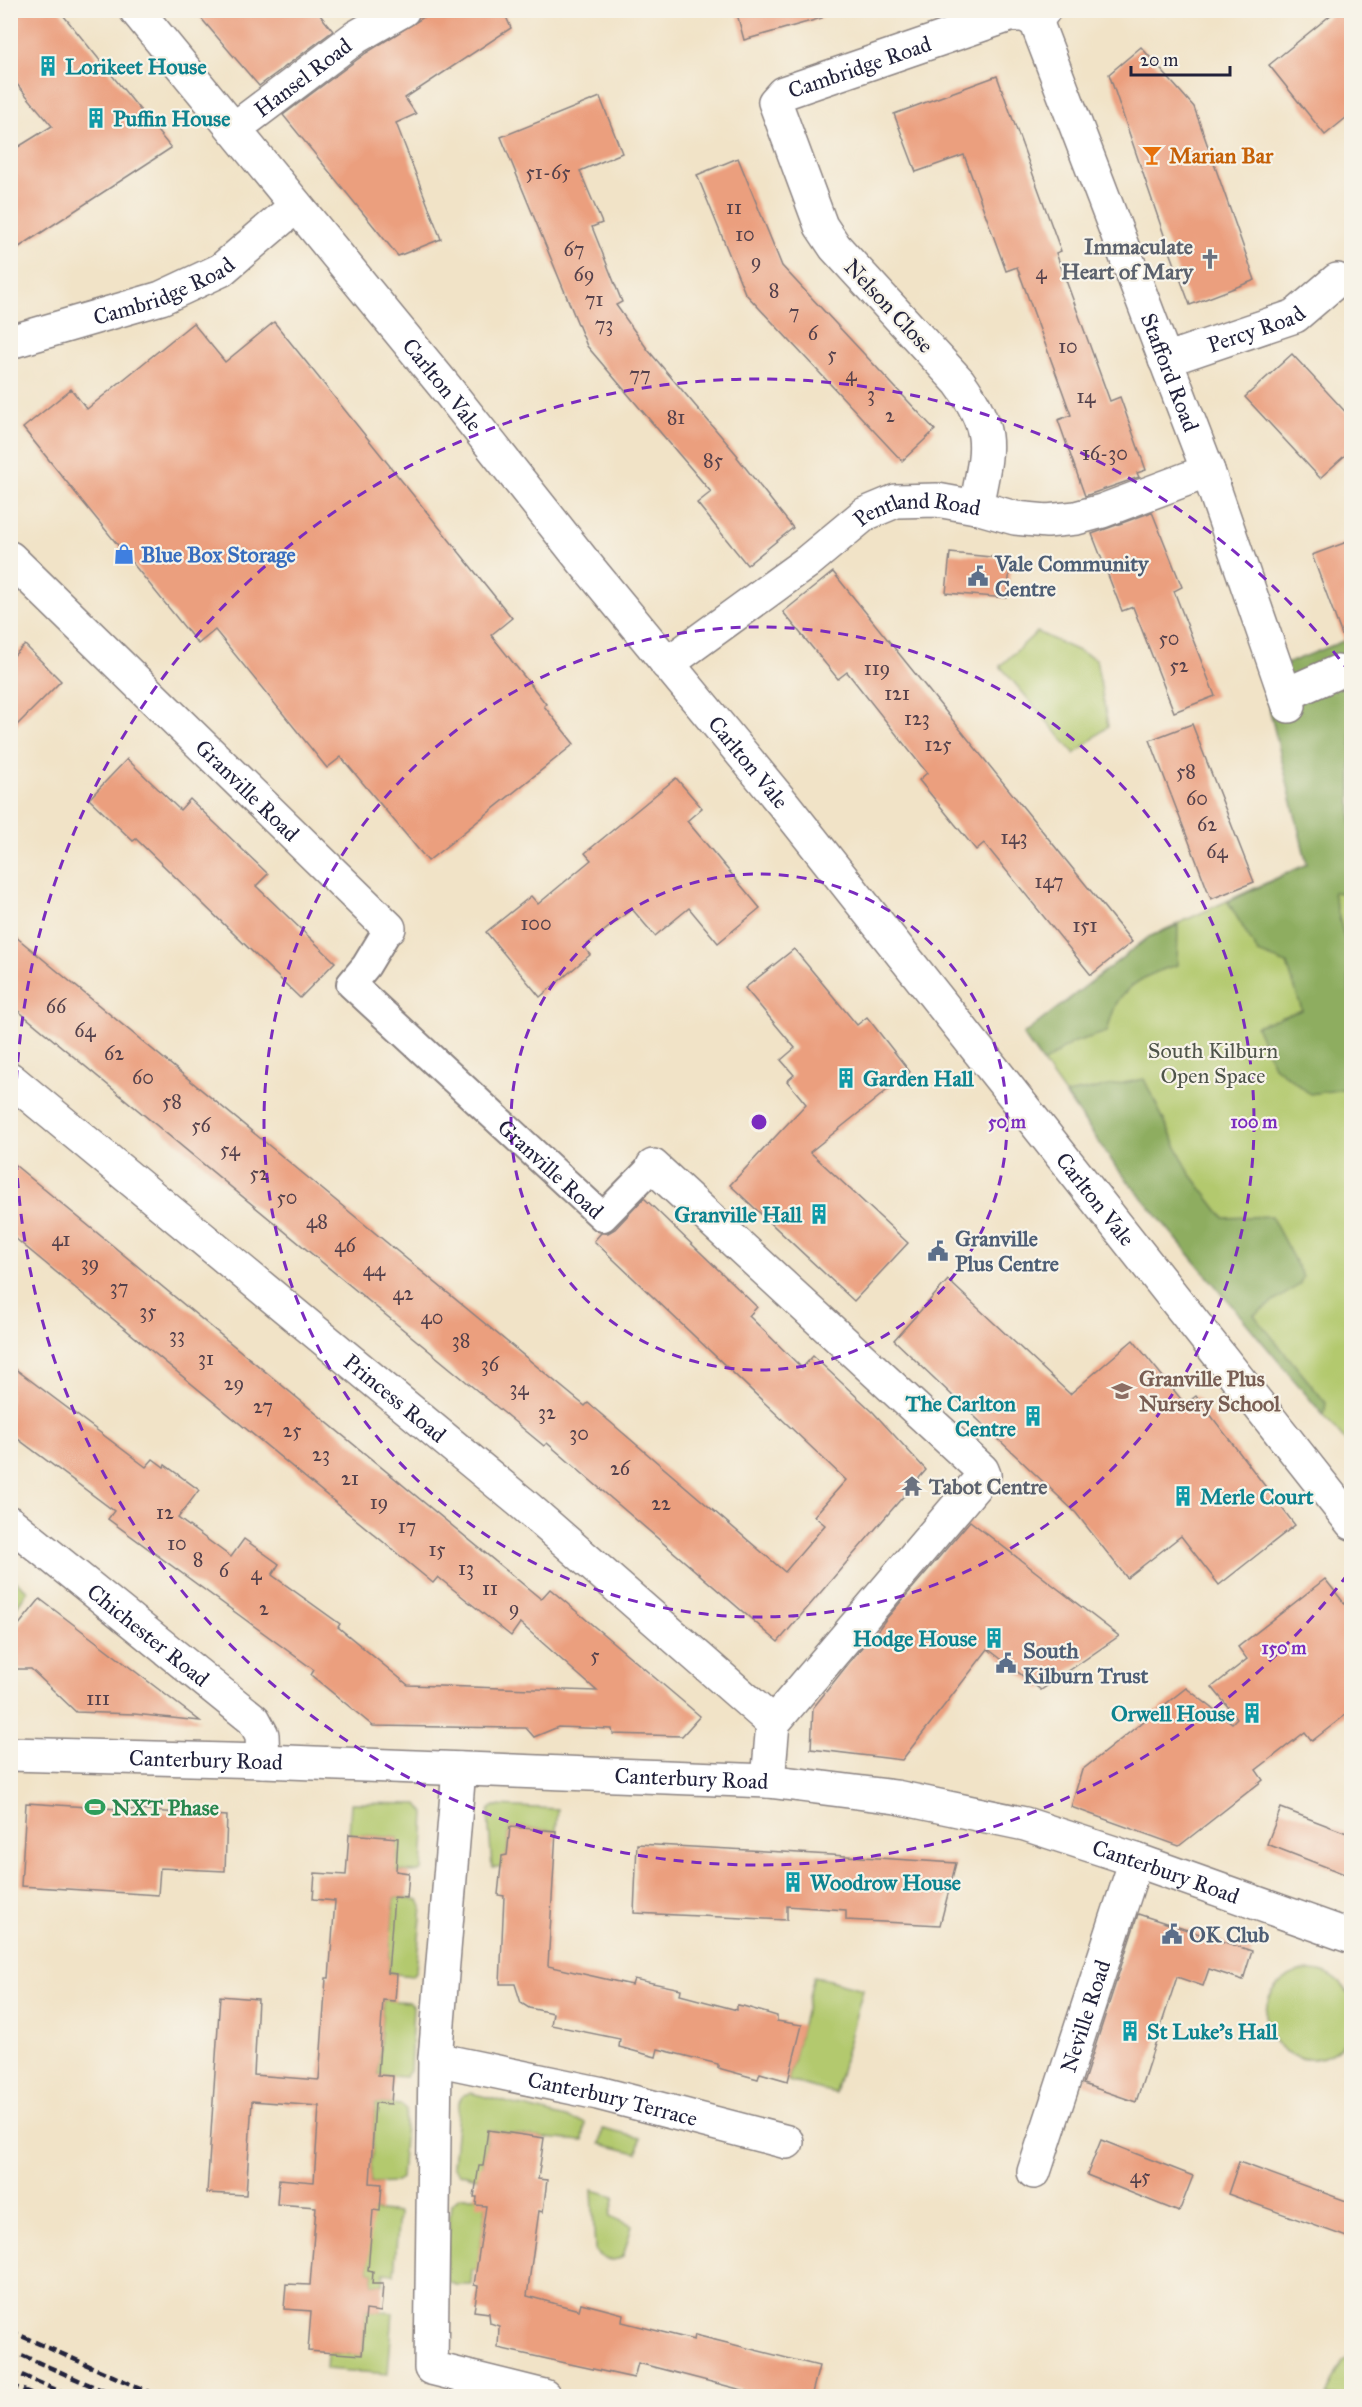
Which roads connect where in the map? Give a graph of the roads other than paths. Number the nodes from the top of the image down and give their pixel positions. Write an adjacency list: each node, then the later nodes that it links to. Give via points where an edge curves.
1 (136, 10): 5 (street, Carlton Vale)
2 (403, 10): 5 (street, Hansel Road, via 356,37)
3 (1040, 16): 4 (street, Cambridge Road, via 1010,15 783,93); 9 (street, Stafford Road)
4 (775, 102): 11 (street, Nelson Close, via 821,226 835,247 973,401 988,445)
5 (234, 129): 6 (street, Carlton Vale)
6 (296, 206): 8 (street, Cambridge Road, via 221,270 161,298); 13 (street, Carlton Vale)
7 (1337, 280): 9 (street, Percy Road, via 1295,316)
8 (10, 342)
9 (1165, 360): 10 (street, Stafford Road)
10 (1208, 471): 11 (street, Pentland Road, via 1076,518 1015,518); 14 (street, Stafford Road, via 1287,700)
11 (976, 507): 13 (street, Pentland Road, via 937,500 896,501 865,514 806,563)
12 (10, 558): 15 (street, Granville Road)
13 (667, 664): 19 (street, Carlton Vale)
14 (1337, 672)
15 (389, 928): 17 (street, Granville Road, via 351,984 603,1217)
16 (10, 1079): 20 (street, Princess Road, via 522,1503)
17 (653, 1166): 20 (street, Granville Road, via 984,1475)
18 (10, 1523): 22 (street, Chichester Road, via 254,1720 262,1735)
19 (1352, 1523)
20 (773, 1723): 24 (street)
21 (10, 1754): 22 (street, Canterbury Road)
22 (263, 1761): 23 (street, Canterbury Road)
23 (459, 1768): 24 (street, Canterbury Road); 27 (street)
24 (768, 1781): 25 (street, Canterbury Road, via 896,1797 1025,1824)
25 (1136, 1860): 26 (street, Canterbury Road); 29 (street, Neville Road)
26 (1352, 1937)
27 (435, 2059): 28 (street, Canterbury Terrace, via 598,2093); 30 (street, via 431,2368)
28 (787, 2142)
29 (1034, 2172)
30 (544, 2397)

